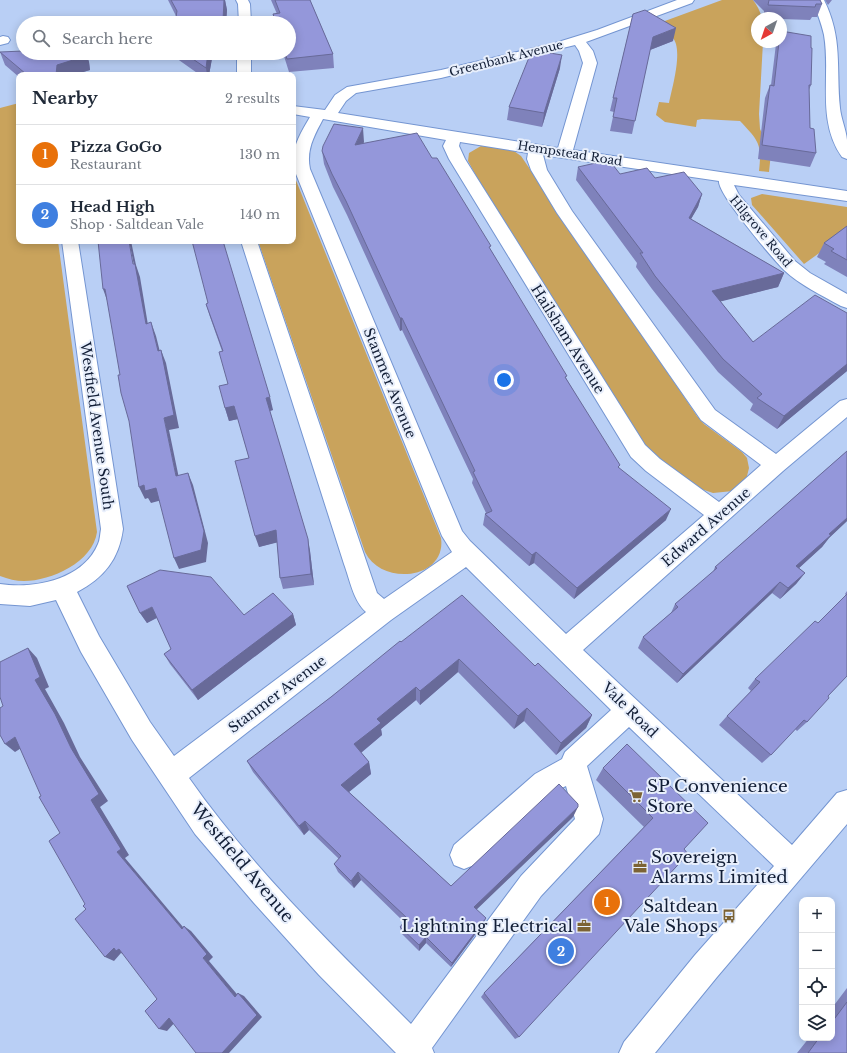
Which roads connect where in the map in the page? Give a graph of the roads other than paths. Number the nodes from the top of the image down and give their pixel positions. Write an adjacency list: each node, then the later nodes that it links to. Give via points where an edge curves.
1 (242, 0): 4 (street)
2 (688, 0): 5 (street, Greenbank Avenue)
3 (818, 0): 13 (street, via 832,25 835,55 833,109 837,134)
4 (244, 16)
5 (578, 40): 9 (street, Greenbank Avenue, via 441,74 352,90); 12 (street, via 586,51 590,63)
6 (244, 60): 7 (street)
7 (244, 72)
8 (296, 110): 9 (street, Hempstead Road)
9 (325, 114): 10 (street, Hempstead Road); 22 (street, Stanmer Avenue, via 300,149 302,169 450,530)
10 (455, 137): 11 (street, Hempstead Road); 21 (street, Hailsham Avenue, via 451,146 458,159 638,451 652,465)
11 (536, 148): 12 (street, Hempstead Road); 20 (street, via 534,159 565,213 708,414)
12 (565, 152): 14 (street, Hempstead Road)
13 (847, 154)
14 (727, 178): 15 (street, Hempstead Road); 18 (street, Hilgrove Road, via 726,185 732,197 789,265 804,277)
15 (847, 196)
16 (70, 244): 23 (street, Westfield Avenue South, via 112,529 109,547 97,564 79,579)
17 (250, 244): 25 (street, via 368,600)
18 (847, 302)
19 (847, 406): 20 (street, Edward Avenue)
20 (776, 465): 21 (street, Edward Avenue)
21 (720, 515): 26 (street, Edward Avenue)
22 (468, 553): 25 (street, Stanmer Avenue); 26 (street, Vale Road)
23 (62, 588): 24 (street, Westfield Avenue South, via 34,596); 29 (street, Westfield Avenue, via 114,687)
24 (0, 594)
25 (383, 613): 29 (street, Stanmer Avenue)
26 (566, 650): 27 (street, Vale Road)
27 (630, 709): 28 (street, via 574,761); 32 (street, Vale Road)
28 (574, 767): 31 (street, via 544,783); 33 (street, via 589,824 531,886)
29 (172, 774): 33 (street, Westfield Avenue, via 205,824 264,893)
30 (847, 803): 32 (street)
31 (464, 855)
32 (794, 866): 34 (street, via 706,966)
33 (415, 1050)
34 (635, 1053)

